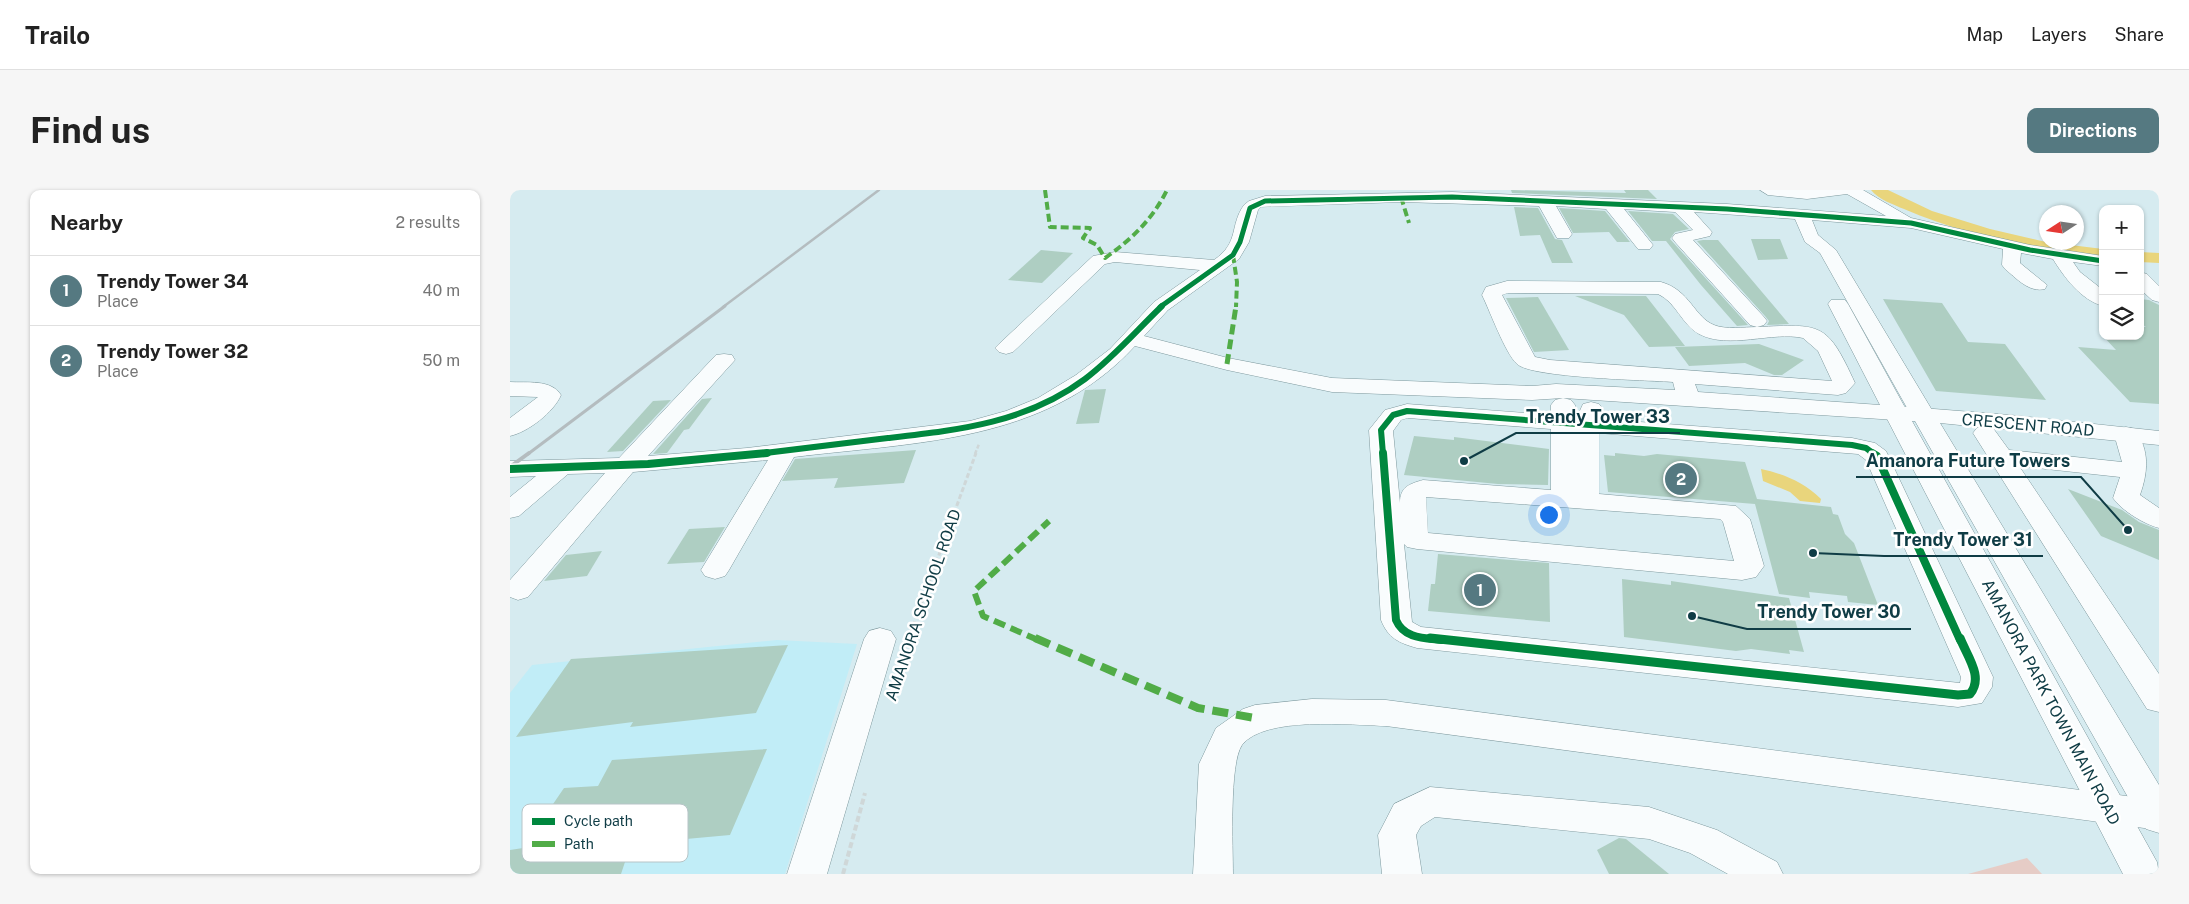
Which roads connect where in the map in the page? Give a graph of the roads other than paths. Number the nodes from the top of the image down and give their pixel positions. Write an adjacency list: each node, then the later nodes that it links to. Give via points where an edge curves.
1 (1768, 190): 2 (street, via 1807,194)
2 (1844, 190)
3 (1859, 194): 9 (street, via 1829,203 1826,208); 10 (street)
4 (1299, 195): 5 (street, via 1401,196 1505,206); 17 (street, via 1255,204 1250,208 1233,255)
5 (1545, 201): 7 (street); 11 (street)
6 (1685, 202): 7 (street); 8 (street); 24 (street, via 1704,232 1681,238)
7 (1611, 204): 13 (street)
8 (1802, 216): 9 (street); 12 (street, AMANORA PARK TOWN MAIN ROAD)
9 (1830, 218): 10 (street)
10 (1911, 223): 14 (street)
11 (1564, 234)
12 (1811, 238): 20 (street, AMANORA PARK TOWN MAIN ROAD, via 1808,249); 21 (street, AMANORA PARK TOWN MAIN ROAD, via 1827,250)
13 (1644, 245)
14 (2012, 246): 15 (street); 19 (street, via 2011,264)
15 (2060, 255): 16 (street); 23 (street, via 2073,276)
16 (2099, 260)
17 (1217, 266): 25 (street, via 1160,306); 26 (street, via 1115,257 1100,260)
18 (2144, 272): 22 (street)
19 (2038, 285)
20 (1833, 294): 21 (street); 31 (street, AMANORA PARK TOWN MAIN ROAD)
21 (1854, 296): 31 (street, AMANORA PARK TOWN MAIN ROAD)
22 (2159, 296)
23 (2099, 297)
24 (1757, 321)
25 (1130, 339): 30 (street, via 1227,364 1332,385 1532,393); 35 (street, via 1084,380 1014,416 986,424)
26 (1006, 348)
27 (724, 360): 39 (street)
28 (1685, 387): 28 (street, via 1838,388 1844,383 1826,346 1813,333 1707,331 1673,294 1661,288 1507,287 1493,291 1492,295 1523,358 1528,362); 30 (street); 31 (street)
29 (510, 389): 32 (street, via 546,390 550,395 547,402)
30 (1574, 410): 30 (street, via 1866,448 1881,465 1977,677 1976,687 1970,694 1958,695 1426,638 1405,633 1396,620 1381,430 1385,422 1393,415 1407,411); 31 (street); 42 (street)
31 (1913, 421): 33 (street, CRESCENT ROAD); 36 (street, CRESCENT ROAD); 49 (street, AMANORA PARK TOWN MAIN ROAD); 50 (street, AMANORA PARK TOWN MAIN ROAD)
32 (510, 429)
33 (1985, 433): 36 (street, CRESCENT ROAD); 38 (street)
34 (2159, 438): 36 (street, CRESCENT ROAD)
35 (786, 450): 39 (street); 45 (street)
36 (2132, 451): 37 (street, CRESCENT ROAD); 38 (street); 44 (street, via 2126,498)
37 (2159, 451)
38 (2001, 457): 48 (street)
39 (626, 465): 40 (street); 46 (street)
40 (562, 467): 41 (street); 43 (street)
41 (510, 469)
42 (1575, 500): 42 (street, via 1418,489 1413,493 1414,538 1420,542 1742,571 1750,566 1736,519 1731,514)
43 (510, 510)
44 (2159, 520)
45 (715, 570)
46 (518, 590)
47 (893, 641): 51 (street, AMANORA SCHOOL ROAD)
48 (2159, 700)
49 (2108, 808): 50 (street); 52 (street, via 1386,713 1312,711 1255,718 1228,737 1217,764); 55 (street, AMANORA PARK TOWN MAIN ROAD)
50 (2158, 816)
51 (807, 874)
52 (1213, 874)
53 (1402, 874): 54 (street, via 1397,835 1407,815 1430,802 1649,823 1703,840)
54 (1763, 874)
55 (2143, 874)

